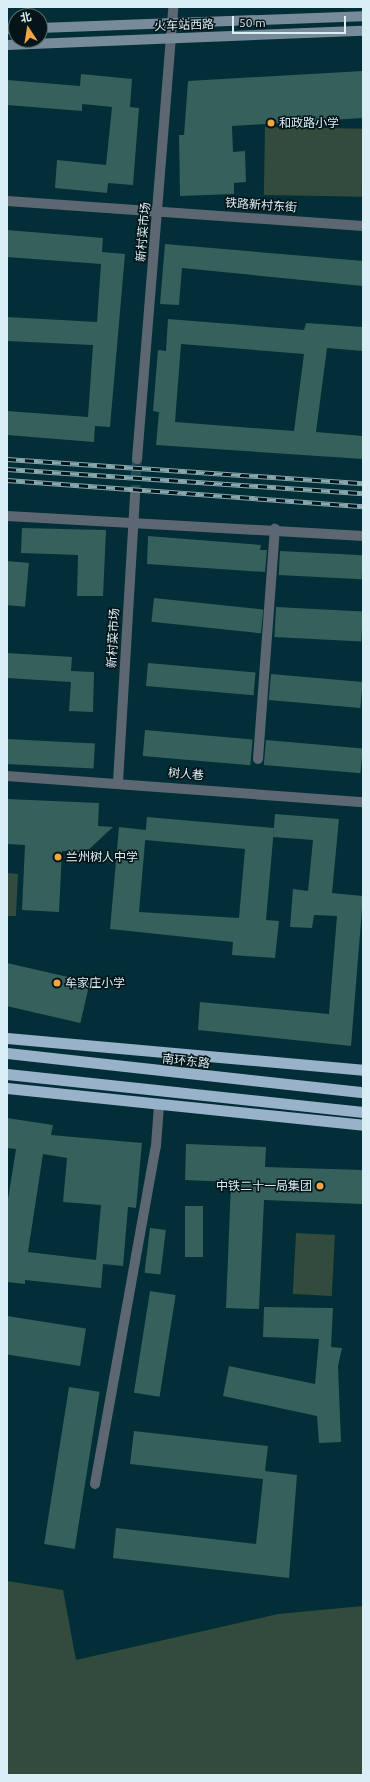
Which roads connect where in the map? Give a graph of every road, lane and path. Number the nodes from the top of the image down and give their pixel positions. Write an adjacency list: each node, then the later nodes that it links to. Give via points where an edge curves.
1 (173, 7): 3 (street, 新村菜市场)
2 (363, 16): 3 (main road, 火车站西路)
3 (172, 24): 4 (main road, 火车站西路); 6 (street, 新村菜市场)
4 (48, 28)
5 (363, 31): 6 (main road, 火车站西路)
6 (171, 39): 7 (main road, 火车站西路); 9 (street, 新村菜市场)
7 (7, 45)
8 (7, 201): 9 (street, 铁路新村东街)
9 (157, 211): 10 (street, 铁路新村东街); 11 (street, 新村菜市场)
10 (363, 226)
11 (137, 459)
12 (135, 495): 14 (street, 新村菜市场)
13 (7, 516): 14 (street)
14 (133, 525): 15 (street, via 155,522); 19 (street, 新村菜市场)
15 (274, 529): 16 (street); 17 (street)
16 (363, 536)
17 (258, 759)
18 (7, 776): 19 (street, 树人巷)
19 (118, 782): 20 (street, 树人巷)
20 (363, 802)
21 (7, 1038): 23 (highway)
22 (7, 1053): 26 (highway, 南环东路)
23 (363, 1070)
24 (7, 1074): 28 (highway)
25 (7, 1088): 27 (highway)
26 (363, 1092)
27 (159, 1105): 29 (highway); 30 (street, via 156,1146)
28 (363, 1112)
29 (363, 1125)
30 (95, 1484)

